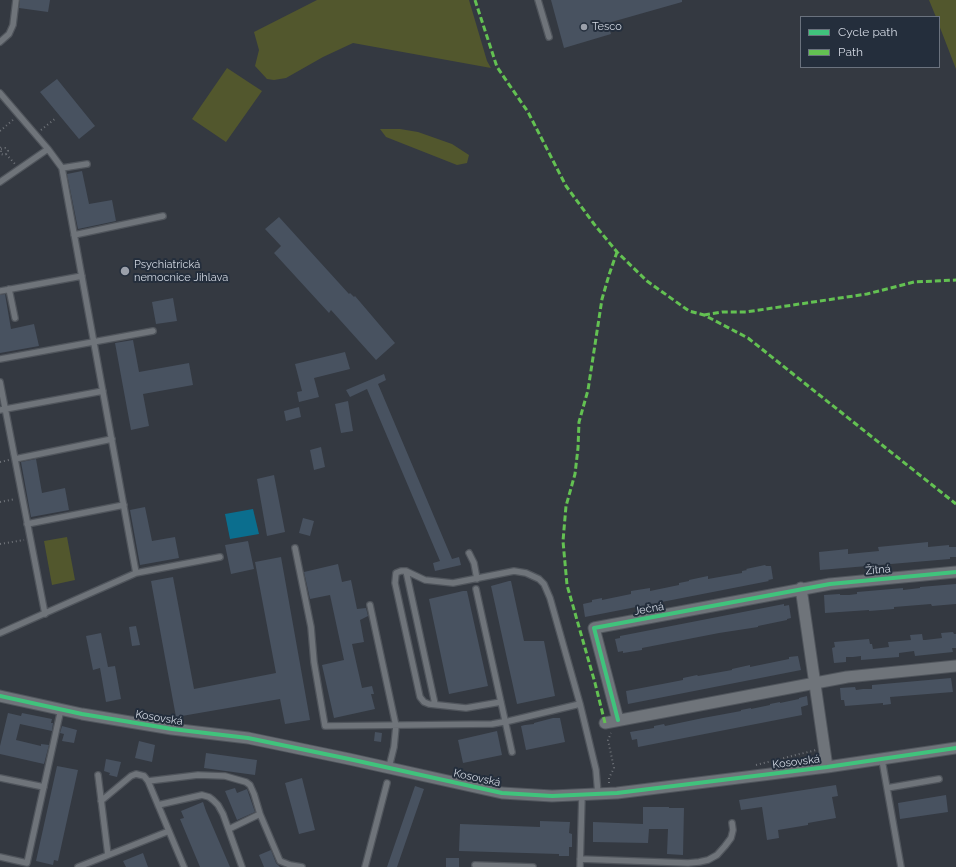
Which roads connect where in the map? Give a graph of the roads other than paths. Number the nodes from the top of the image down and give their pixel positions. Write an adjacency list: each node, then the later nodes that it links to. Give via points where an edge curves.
1 (16, 0): 4 (lane, via 13,25 9,34)
2 (538, 0): 3 (lane)
3 (549, 37)
4 (0, 42)
5 (0, 93): 6 (lane)
6 (48, 149): 8 (lane); 9 (lane)
7 (87, 164): 8 (lane)
8 (62, 168): 11 (lane)
9 (0, 182)
10 (164, 216): 11 (lane)
11 (74, 235): 12 (lane)
12 (82, 276): 13 (lane); 17 (lane)
13 (9, 289): 14 (lane); 15 (lane)
14 (0, 291)
15 (14, 318)
16 (154, 331): 17 (lane)
17 (94, 343): 18 (lane); 20 (lane)
18 (0, 360)
19 (0, 382): 21 (lane)
20 (103, 391): 21 (lane); 22 (lane)
21 (3, 410): 23 (lane)
22 (112, 440): 23 (lane); 24 (lane)
23 (15, 459): 25 (lane)
24 (124, 506): 25 (lane); 31 (lane)
25 (27, 524): 36 (lane)
26 (294, 548): 48 (lane, via 310,627 325,726)
27 (469, 553): 32 (lane)
28 (220, 557): 31 (lane)
29 (406, 571): 32 (lane, via 426,580 440,582 453,583); 42 (lane); 42 (lane, via 396,573 395,583 418,689 424,702)
30 (956, 572): 33 (street, Žitná)
31 (136, 573): 36 (lane)
32 (477, 579): 43 (lane, via 514,571 533,575 544,584)
33 (801, 588): 39 (street); 45 (street, Ječná, via 594,628)
34 (476, 589): 41 (lane)
35 (370, 605): 48 (lane)
36 (44, 614): 37 (lane)
37 (0, 633)
38 (956, 666): 39 (street, via 853,676)
39 (816, 684): 45 (street); 53 (street)
40 (0, 696): 44 (street, Kosovská)
41 (501, 702): 42 (lane, via 466,708); 46 (lane)
42 (435, 704)
43 (580, 704): 46 (lane); 61 (lane)
44 (61, 709): 52 (street, Kosovská, via 172,729 248,738); 59 (lane)
45 (618, 720): 47 (street)
46 (505, 722): 48 (lane); 50 (lane)
47 (605, 723)
48 (396, 726): 52 (lane)
49 (956, 748): 51 (street, Kosovská)
50 (512, 752)
51 (882, 760): 53 (street, Kosovská); 60 (lane)
52 (389, 767): 62 (street, Kosovská, via 502,793)
53 (827, 767): 61 (street, Kosovská)
54 (98, 775): 63 (lane)
55 (0, 778): 59 (lane)
56 (939, 779): 60 (lane)
57 (148, 780): 63 (lane, via 136,774 131,776); 64 (lane); 65 (lane, via 198,776 237,779 250,785)
58 (387, 783): 79 (lane)
59 (44, 787): 72 (lane)
60 (887, 788): 82 (lane)
61 (602, 791): 62 (street, Kosovská)
62 (582, 795): 71 (lane)
63 (101, 801): 69 (lane)
64 (158, 805): 67 (lane, via 202,795 209,796 224,814); 68 (lane)
65 (260, 814): 67 (lane); 78 (lane, via 280,861)
66 (732, 823): 74 (lane, via 731,838 717,854 708,860)
67 (229, 829): 77 (lane)
68 (169, 831): 69 (lane); 76 (lane)
69 (108, 855): 75 (lane)
70 (0, 857): 72 (lane)
71 (580, 859): 74 (lane); 81 (lane)
72 (29, 865)
73 (475, 865): 80 (lane)
74 (672, 865)
75 (78, 867)
76 (184, 867)
77 (242, 867)
78 (302, 867)
79 (365, 867)
80 (534, 867)
81 (580, 867)
82 (901, 867)

